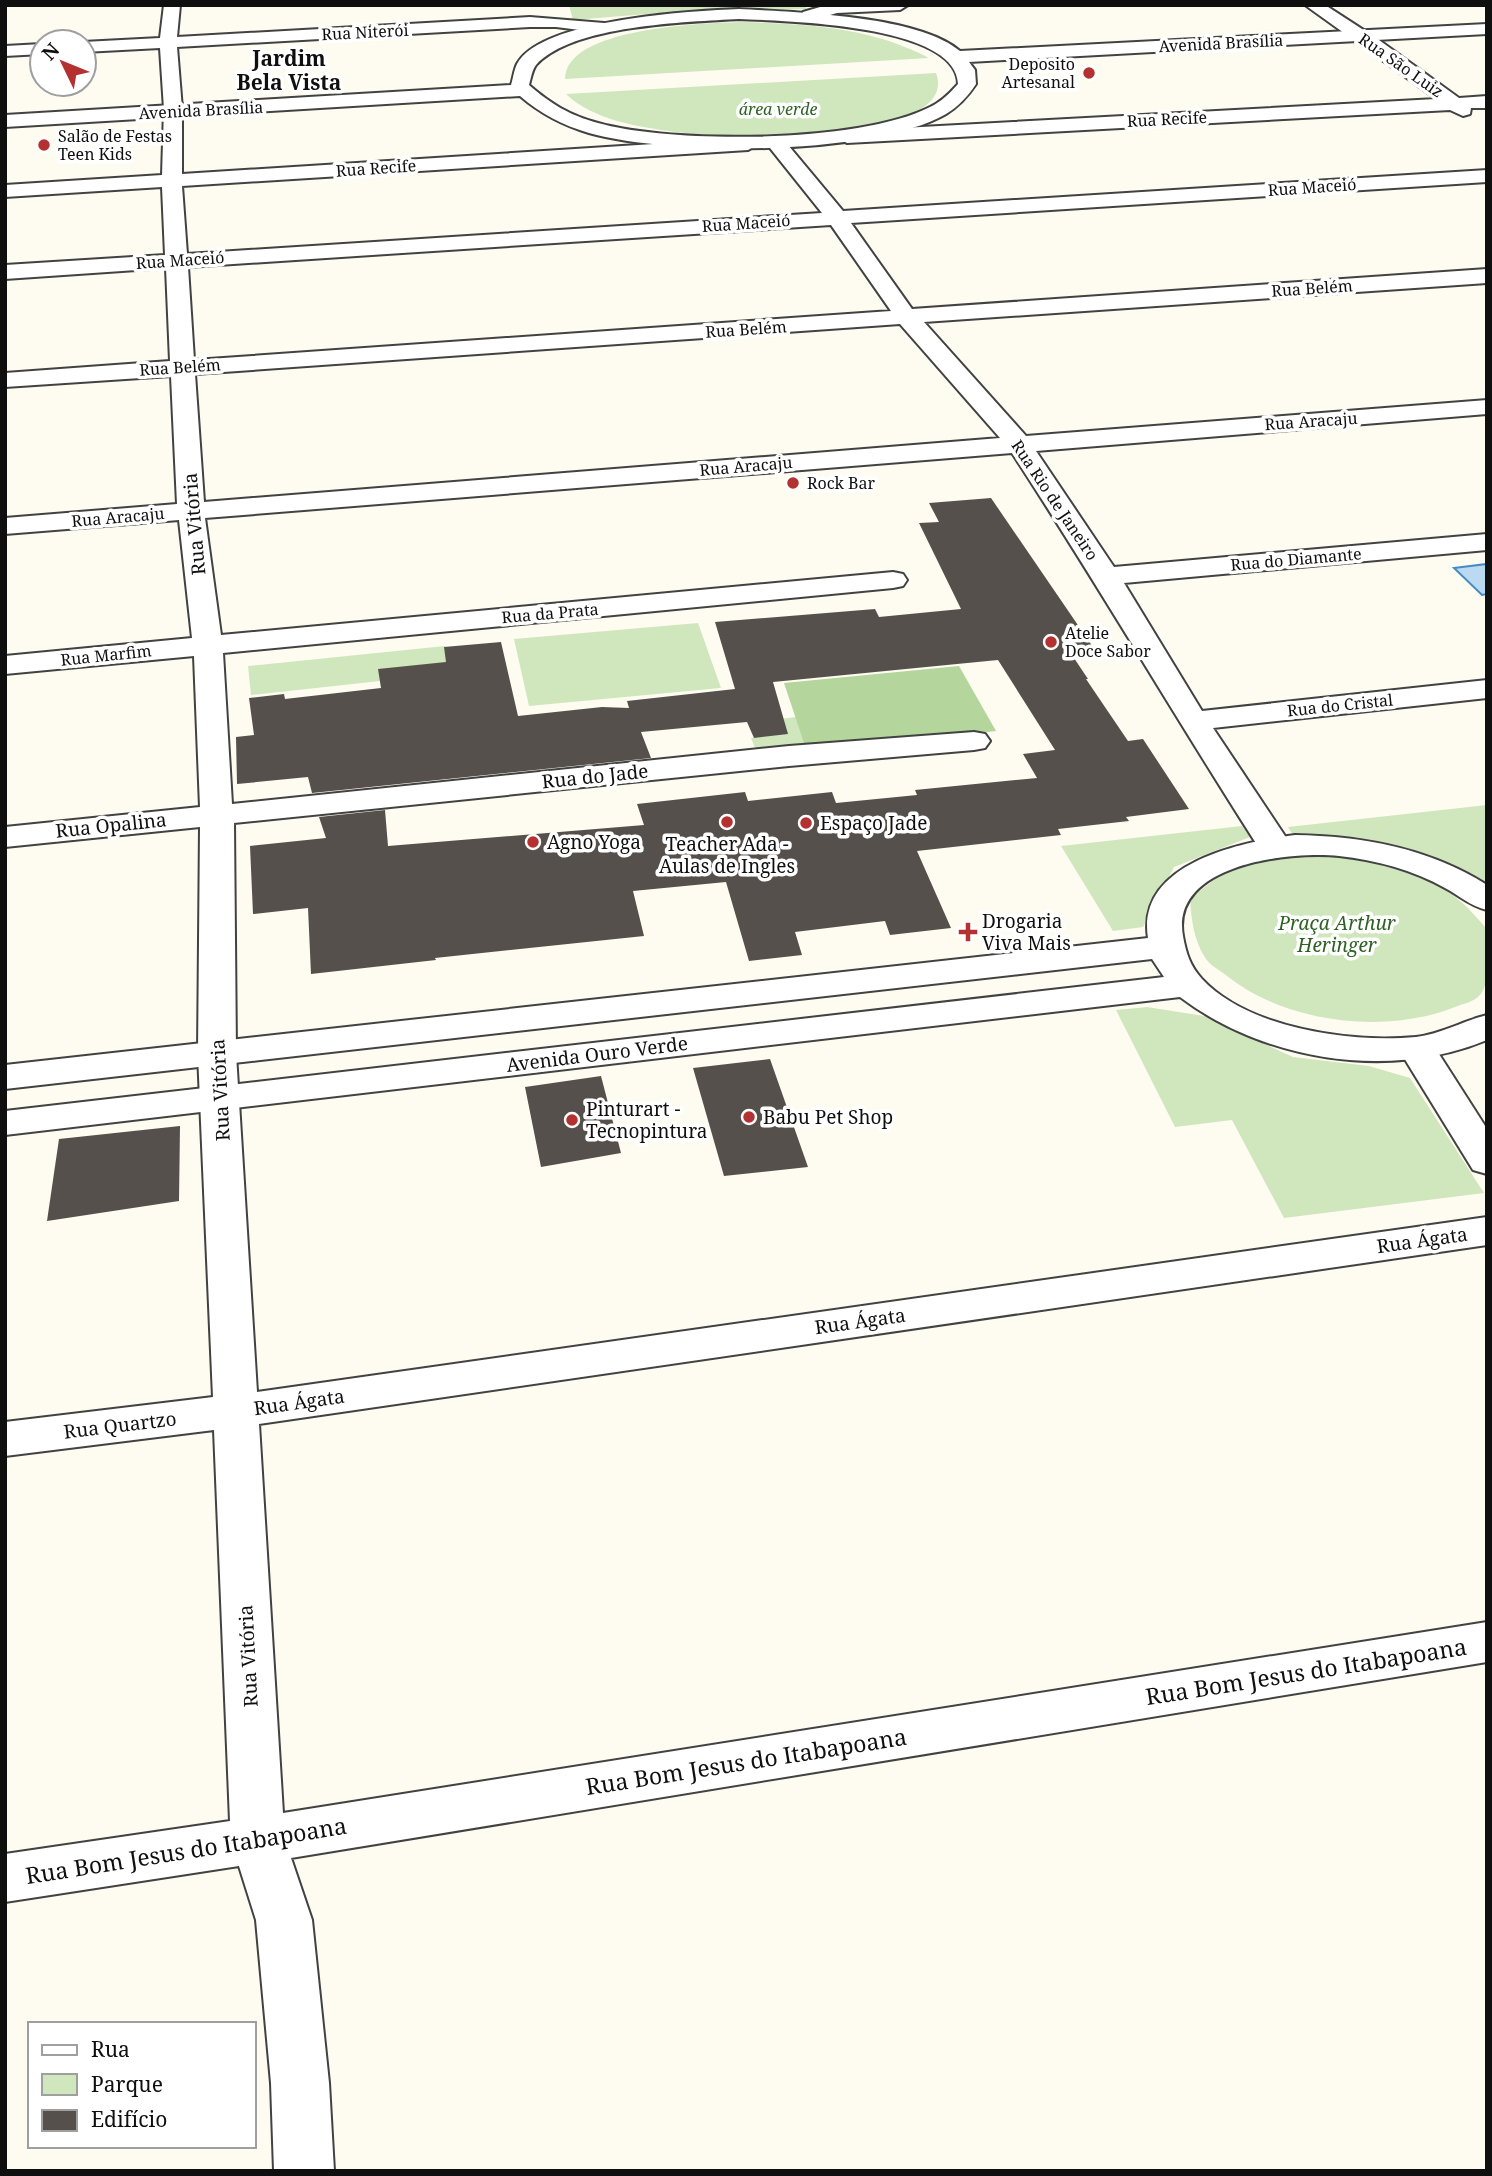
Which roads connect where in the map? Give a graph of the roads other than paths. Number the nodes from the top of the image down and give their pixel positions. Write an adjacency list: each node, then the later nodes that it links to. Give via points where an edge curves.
1 (172, 5): 9 (street, Rua Vitória)
2 (900, 5): 4 (street, via 836,8)
3 (1313, 5): 8 (street, Rua São Luiz)
4 (809, 16): 5 (street, via 684,17); 13 (street, via 902,33 937,46)
5 (604, 28): 9 (street, Rua Niterói, via 530,22); 14 (street, via 540,52 524,66)
6 (1487, 29): 8 (street, Avenida Brasília)
7 (1487, 38): 8 (street, Avenida Brasília)
8 (1366, 40): 13 (street, Avenida Brasília); 16 (street, Rua São Luiz)
9 (168, 43): 10 (street, Rua Niterói); 17 (street, Rua Vitória)
10 (98, 46)
11 (28, 50): 12 (street)
12 (5, 51)
13 (960, 63): 21 (street, via 967,84 956,100 894,127)
14 (521, 86): 17 (street, Avenida Brasília); 23 (street, via 548,111 599,129 668,140)
15 (1487, 102): 16 (street, Rua Recife)
16 (1455, 104): 19 (street, Rua São Luiz); 21 (street, Rua Recife)
17 (172, 108): 18 (street, Avenida Brasília); 20 (street, Avenida Brasília); 25 (street, Rua Vitória)
18 (5, 112)
19 (1476, 120)
20 (5, 121)
21 (847, 136): 22 (street)
22 (776, 143): 23 (street); 27 (street, Rua Rio de Janeiro)
23 (748, 144): 25 (street, Rua Recife)
24 (1487, 176): 27 (street, Rua Maceió)
25 (172, 181): 26 (street, Rua Recife); 28 (street, Rua Vitória)
26 (5, 191)
27 (836, 217): 28 (street, Rua Maceió); 31 (street, Rua Rio de Janeiro)
28 (177, 260): 29 (street, Rua Maceió); 32 (street, Rua Vitória)
29 (5, 272)
30 (1487, 276): 31 (street, Rua Belém)
31 (907, 318): 32 (street, Rua Belém); 35 (street, Rua Rio de Janeiro)
32 (184, 367): 33 (street, Rua Belém); 36 (street, Rua Vitória)
33 (5, 380)
34 (1487, 407): 35 (street, Rua Aracaju)
35 (1019, 444): 36 (street, Rua Aracaju); 39 (street, Rua Rio de Janeiro)
36 (191, 511): 37 (street, Rua Aracaju); 41 (street, Rua Vitória)
37 (5, 526)
38 (1487, 542): 39 (street, Rua do Diamante)
39 (1106, 576): 44 (street, Rua Rio de Janeiro)
40 (893, 580): 41 (street, Rua da Prata)
41 (208, 645): 42 (street, Rua Marfim); 46 (street, Rua Vitória)
42 (5, 664)
43 (1487, 690): 44 (street, Rua do Cristal)
44 (1193, 721): 48 (street, Rua Rio de Janeiro)
45 (974, 741): 46 (street, Rua do Jade)
46 (216, 813): 47 (street, Rua Opalina); 54 (street, Rua Vitória)
47 (5, 837)
48 (1276, 848): 49 (street, via 1382,853 1449,876); 50 (street, via 1234,856 1199,872 1174,893 1162,919)
49 (1487, 900)
50 (1164, 947): 51 (street); 54 (street, Avenida Ouro Verde)
51 (1188, 985): 53 (street, via 1221,1010 1276,1034 1367,1051); 54 (street, Avenida Ouro Verde)
52 (1487, 1026): 53 (street, via 1461,1038)
53 (1417, 1048): 57 (street)
54 (218, 1076): 55 (street, Avenida Ouro Verde); 56 (street, Avenida Ouro Verde); 59 (street, Rua Vitória)
55 (5, 1077)
56 (5, 1123)
57 (1487, 1161)
58 (1487, 1231): 59 (street, Rua Ágata)
59 (234, 1411): 60 (street, Rua Quartzo); 62 (street, Rua Vitória)
60 (5, 1438)
61 (1487, 1642): 62 (street, Rua Bom Jesus do Itabapoana)
62 (258, 1840): 63 (street, Rua Bom Jesus do Itabapoana); 64 (street, Rua Vitória, via 284,1920)
63 (5, 1878)
64 (304, 2171)

